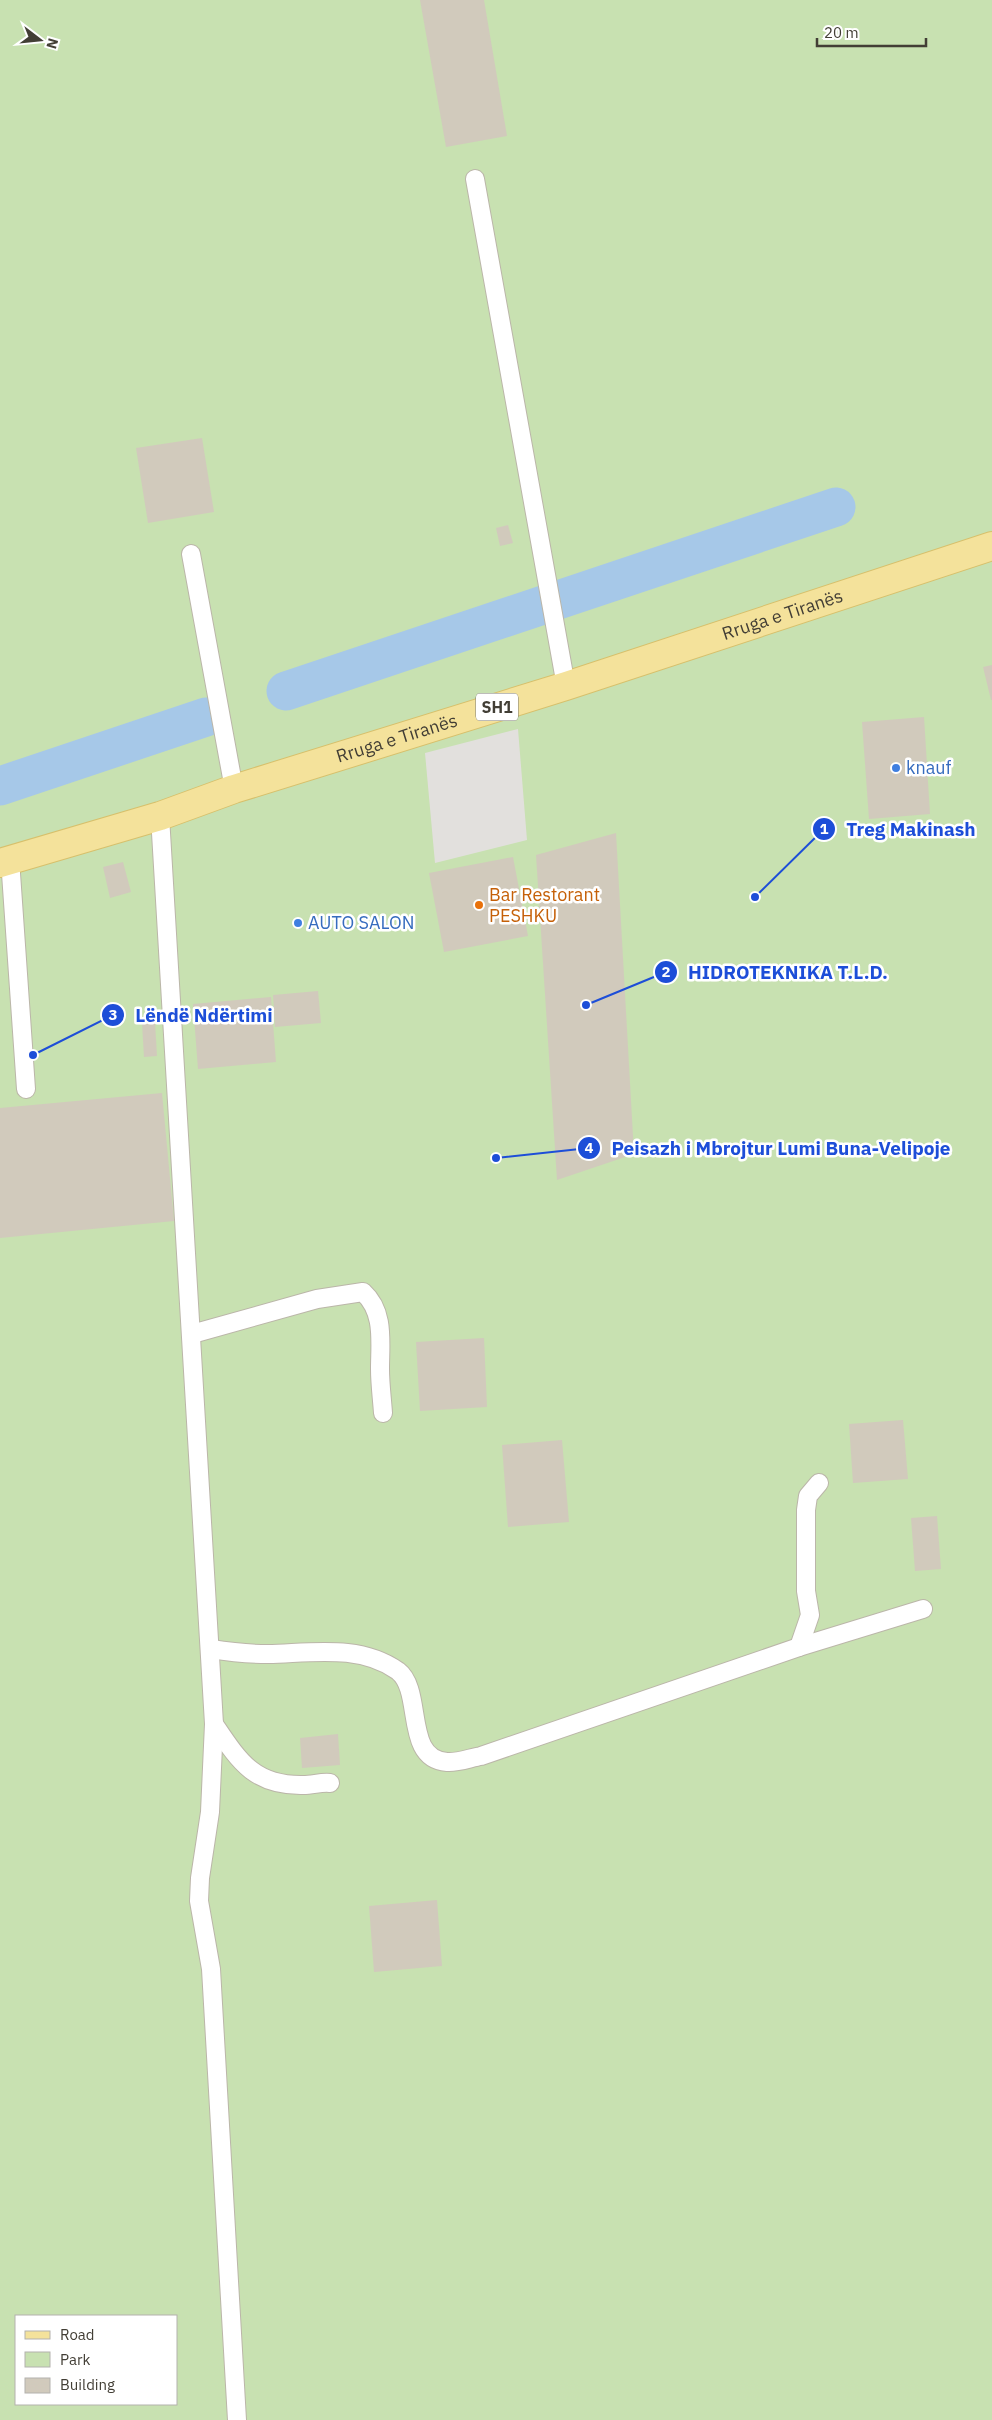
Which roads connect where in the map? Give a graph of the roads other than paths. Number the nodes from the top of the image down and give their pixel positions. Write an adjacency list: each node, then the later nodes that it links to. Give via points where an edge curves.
1 (476, 179): 4 (lane)
2 (992, 546): 4 (main road, Rruga e Tiranës / SH1)
3 (191, 554): 5 (lane)
4 (566, 686): 5 (main road, Rruga e Tiranës / SH1)
5 (234, 789): 6 (main road, Rruga e Tiranës / SH1)
6 (160, 816): 7 (main road, Rruga e Tiranës / SH1); 9 (lane)
7 (5, 861): 8 (lane)
8 (26, 1089)
9 (192, 1334): 10 (lane, via 317,1299 363,1292 371,1299 380,1327); 14 (lane)
10 (383, 1413)
11 (819, 1483): 13 (lane, via 808,1496 806,1510 806,1591 810,1615)
12 (923, 1609): 13 (lane)
13 (799, 1647): 14 (lane, via 481,1756 447,1762 429,1756 424,1748 407,1682 386,1664 369,1656 347,1653 239,1653)
14 (211, 1649): 15 (lane)
15 (214, 1724): 16 (lane, via 243,1765 257,1776 268,1781 296,1784); 17 (lane, via 210,1812 199,1901 211,1969)
16 (330, 1783)
17 (237, 2420)

